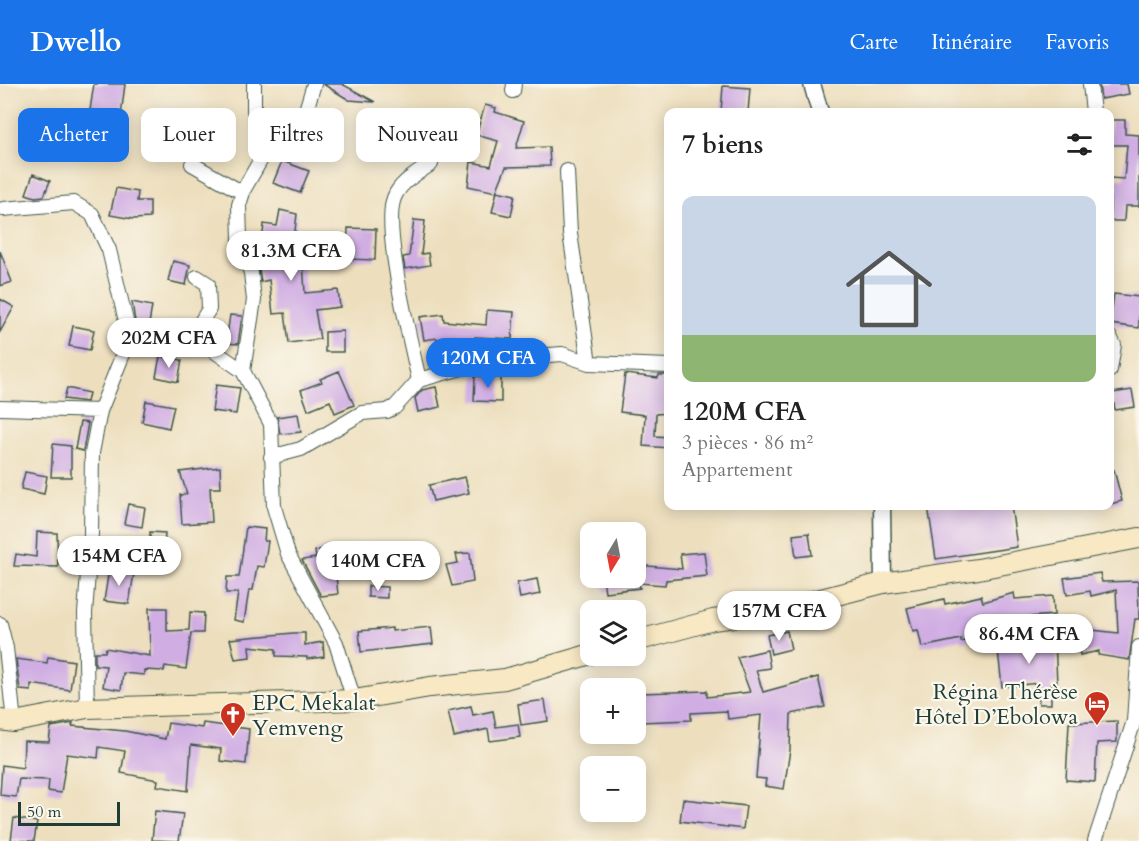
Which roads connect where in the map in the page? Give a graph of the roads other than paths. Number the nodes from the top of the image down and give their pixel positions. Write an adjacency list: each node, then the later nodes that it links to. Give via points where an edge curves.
1 (254, 84): 5 (street)
2 (314, 84): 6 (street)
3 (812, 84): 7 (street)
4 (1090, 84): 8 (street)
5 (254, 108)
6 (307, 108)
7 (819, 108)
8 (1093, 108)
9 (259, 162): 13 (street)
10 (192, 164): 13 (street, via 236,189)
11 (431, 164): 21 (street, via 400,186 391,213 391,238)
12 (567, 171): 18 (street, via 570,232)
13 (244, 189): 20 (street, via 238,205 240,239 251,273 254,300)
14 (3, 209): 16 (street, via 74,203 92,214 109,250)
15 (197, 277): 17 (street, via 208,284 209,309)
16 (131, 342): 17 (street, via 145,335 158,335); 23 (street)
17 (189, 342): 20 (street, via 207,346)
18 (589, 363): 19 (street); 21 (street, via 562,354 490,360)
19 (664, 366)
20 (243, 371): 24 (street, via 271,424)
21 (419, 380): 24 (street, via 395,407 362,413 301,448)
22 (0, 408): 23 (street)
23 (100, 411): 33 (street, via 92,453 85,613)
24 (271, 457): 32 (street, via 274,507 288,554 336,643)
25 (882, 510): 27 (street)
26 (1139, 538): 27 (main road)
27 (884, 583): 29 (main road, via 767,614 713,620)
28 (0, 624): 34 (street, via 6,648)
29 (646, 637)
30 (1139, 647): 35 (street, via 1134,720)
31 (580, 657): 32 (main road, via 505,679)
32 (354, 700): 33 (main road)
33 (87, 708): 34 (main road)
34 (7, 721)
35 (1095, 841)

